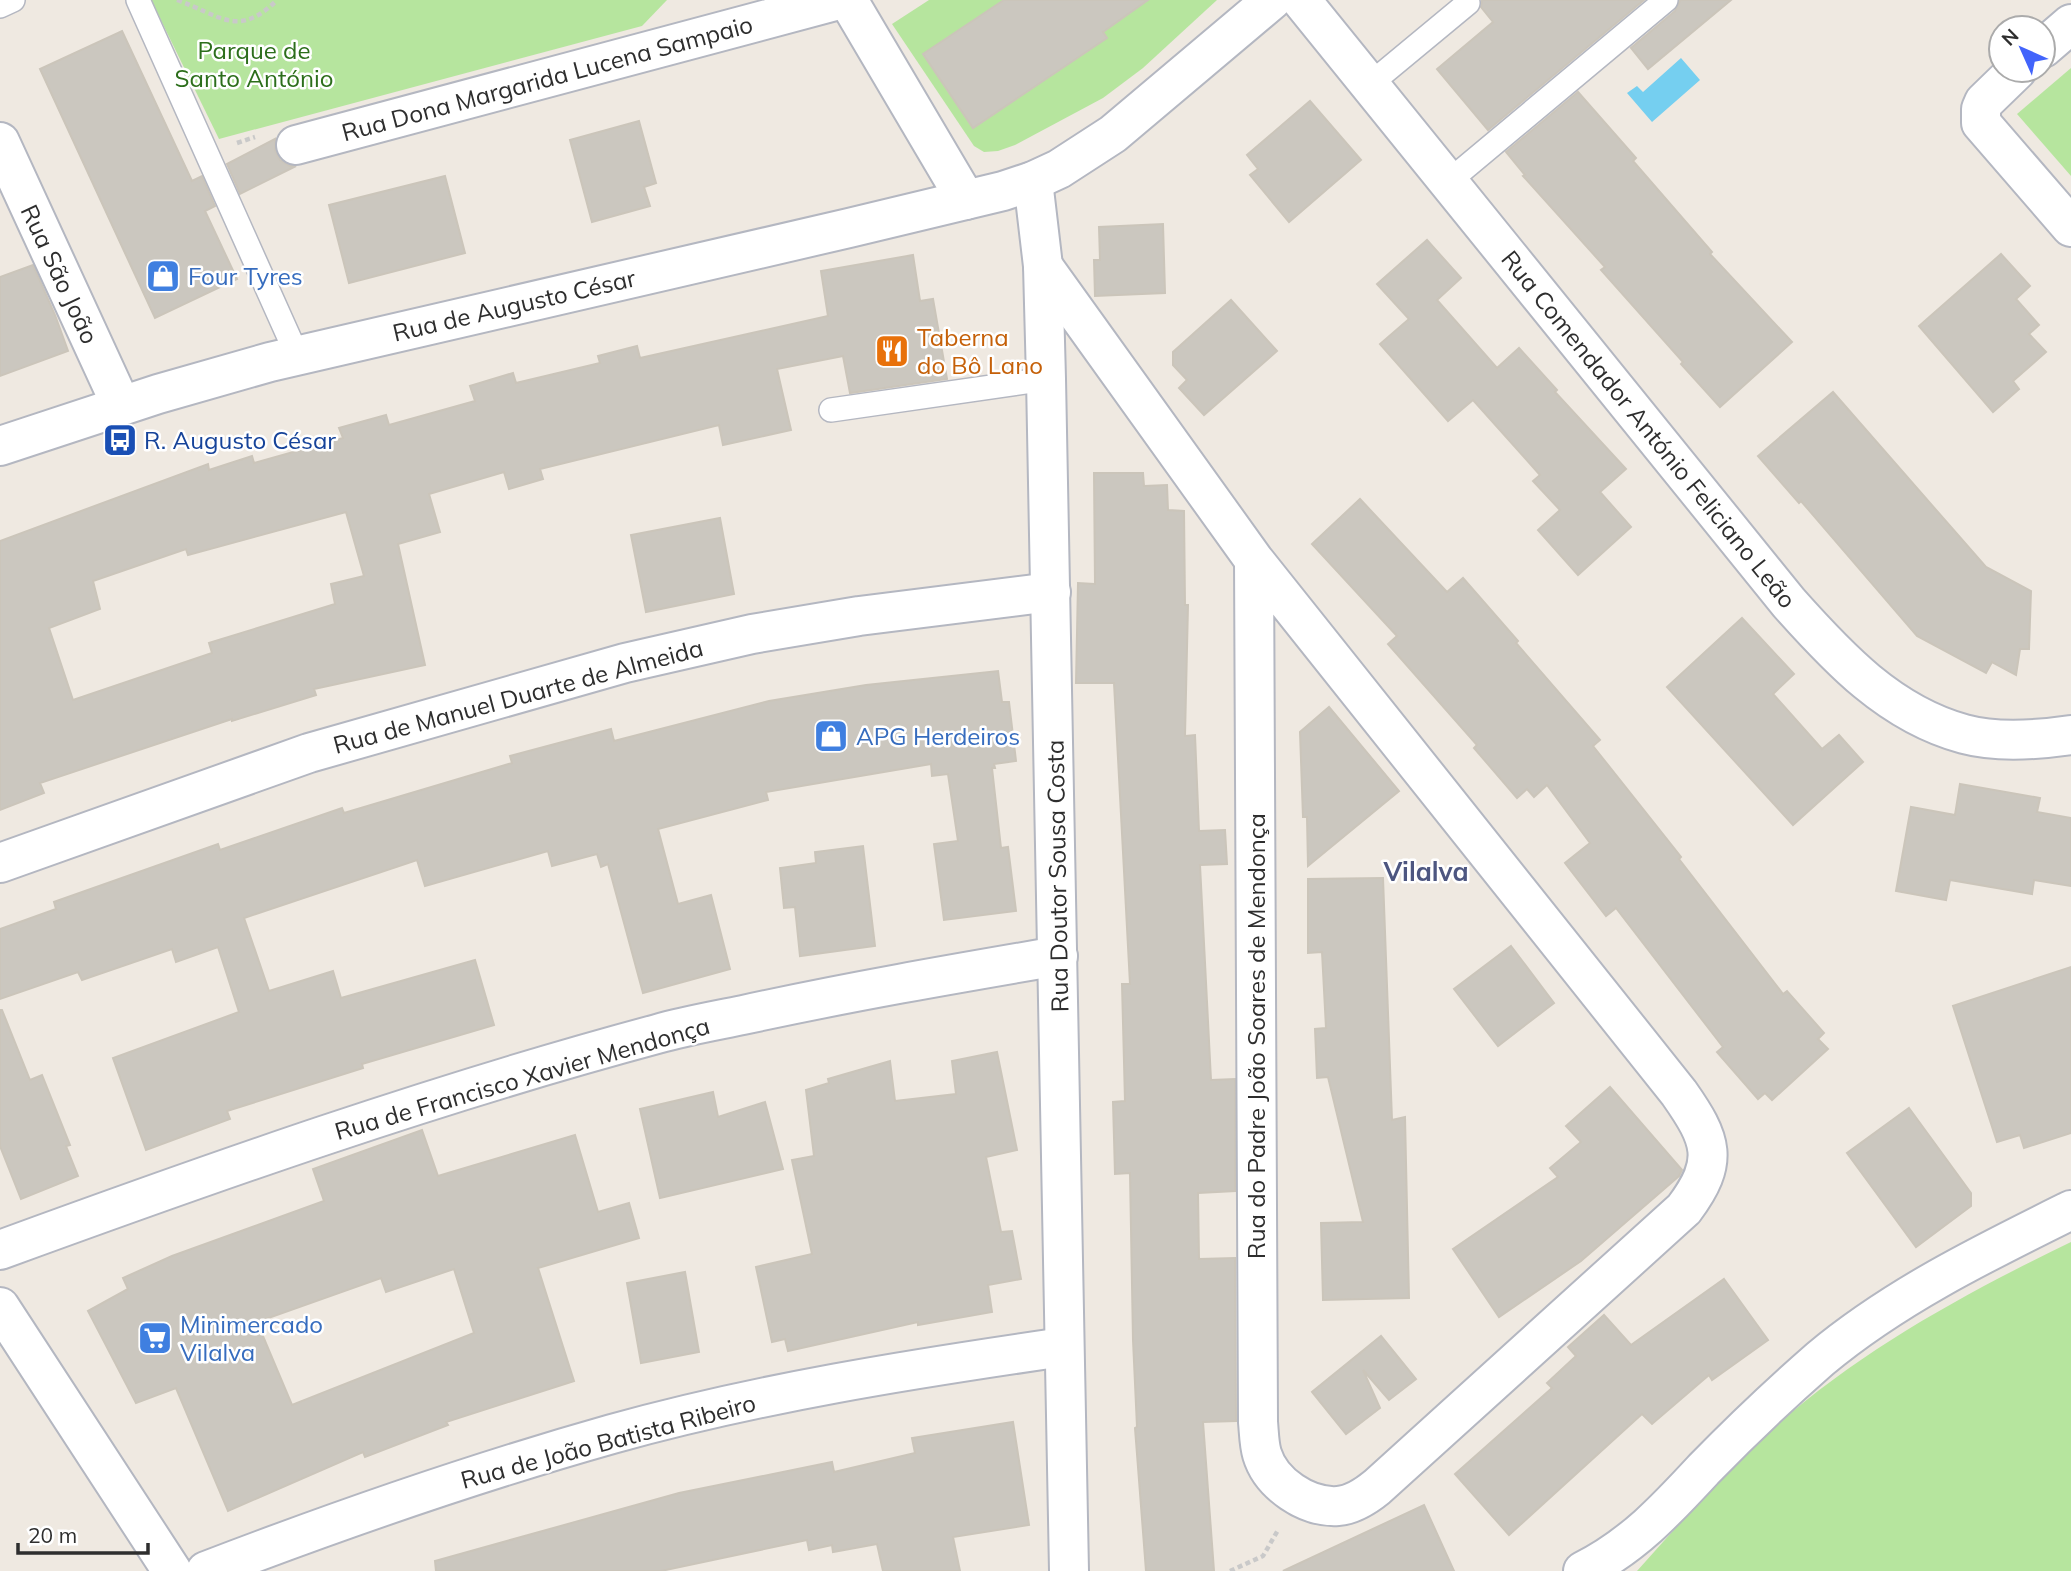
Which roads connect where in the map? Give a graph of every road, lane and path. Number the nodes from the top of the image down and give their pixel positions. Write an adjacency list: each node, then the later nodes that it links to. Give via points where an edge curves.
1 (13, 0): 11 (lane)
2 (138, 0): 23 (lane)
3 (177, 0): 4 (path, via 236,22 260,15)
4 (277, 0)
5 (839, 0): 17 (street, Rua Dona Margarida Lucena Sampaio)
6 (848, 0): 20 (street)
7 (1272, 0): 18 (street, Rua de Augusto César, via 1113,134)
8 (1301, 0): 15 (street, Rua Comendador António Feliciano Leão)
9 (1666, 0): 19 (lane)
10 (1468, 3): 15 (lane)
11 (0, 6)
12 (2071, 24): 13 (street)
13 (2057, 36)
14 (2003, 84): 21 (street, via 1984,102 1981,122)
15 (1369, 85): 19 (street, Rua Comendador António Feliciano Leão)
16 (0, 142): 25 (street, Rua São João)
17 (296, 145)
18 (1033, 181): 20 (street, Rua de Augusto César); 22 (street, Rua Doutor Sousa Costa)
19 (1448, 182): 30 (street, Rua Comendador António Feliciano Leão, via 1789,603 1860,678 1927,720 1964,734 2003,739)
20 (966, 200): 23 (street, Rua de Augusto César)
21 (2071, 227)
22 (1043, 266): 24 (street, Rua Doutor Sousa Costa); 28 (street)
23 (297, 355): 25 (street, Rua de Augusto César)
24 (1046, 379): 26 (lane); 29 (street, Rua Doutor Sousa Costa)
25 (121, 405): 27 (street, Rua de Augusto César)
26 (831, 410)
27 (0, 446)
28 (1254, 560): 28 (street, Rua do Padre João Soares de Mendonça, via 1258,1422 1261,1453 1283,1485 1318,1504 1339,1506 1361,1499 1377,1487 1684,1209 1709,1164 1707,1141 1679,1093)
29 (1051, 592): 31 (street, Rua de Manuel Duarte de Almeida, via 859,616 625,663 309,753); 32 (street, Rua Doutor Sousa Costa)
30 (2071, 735)
31 (0, 863)
32 (1058, 956): 34 (street, Rua de Francisco Xavier Mendonça, via 852,990 659,1033 367,1121); 36 (street, Rua Doutor Sousa Costa)
33 (2071, 1210): 42 (street, via 1940,1278 1853,1333 1760,1415 1636,1538)
34 (0, 1250)
35 (0, 1307): 38 (street)
36 (1063, 1347): 39 (street, Rua de João Batista Ribeiro, via 884,1374 613,1434 341,1520); 40 (street, Rua Doutor Sousa Costa)
37 (1263, 1556): 41 (path)
38 (172, 1571)
39 (206, 1571)
40 (1069, 1571)
41 (1230, 1571)
42 (1583, 1571)

